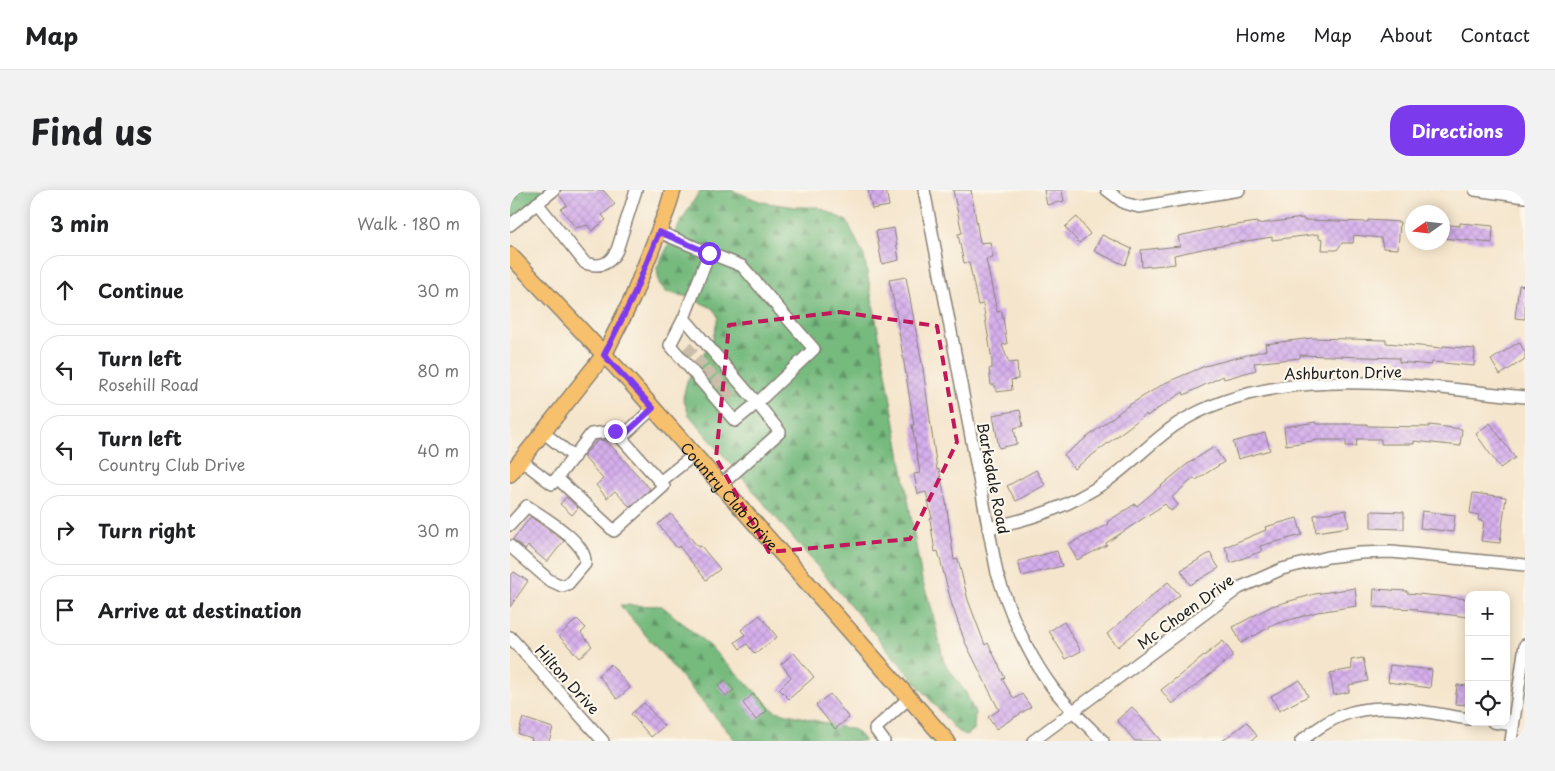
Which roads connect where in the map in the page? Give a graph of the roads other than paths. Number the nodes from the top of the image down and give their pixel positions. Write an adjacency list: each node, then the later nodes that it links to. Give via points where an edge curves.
1 (554, 190): 9 (street)
2 (636, 190): 9 (street, via 612,259 606,264 592,266 585,263)
3 (924, 190): 29 (street, Barksdale Road)
4 (1107, 190): 5 (street, via 1124,203 1139,207)
5 (1239, 190)
6 (1475, 190): 8 (street)
7 (668, 192): 11 (main road)
8 (1525, 196)
9 (537, 203): 10 (street)
10 (510, 225)
11 (659, 232): 12 (street); 15 (main road, via 632,299)
12 (709, 253): 14 (street); 17 (street, via 742,266 814,349)
13 (510, 255): 15 (main road, Country Club Drive)
14 (684, 318): 17 (street, via 719,363); 17 (street, via 670,345 684,356 721,399 735,421)
15 (604, 355): 18 (main road, Country Club Drive); 19 (main road)
16 (1525, 397): 29 (street, Ashburton Drive, via 1376,384 1305,384 1266,390 1221,403 1178,424 1106,481 1070,503 1026,520)
17 (757, 403): 27 (street, via 780,432)
18 (653, 408): 20 (street); 21 (main road, Country Club Drive)
19 (543, 432): 22 (street); 23 (main road)
20 (621, 438): 22 (street, via 615,431 591,434); 26 (street)
21 (694, 455): 26 (street); 27 (main road, Country Club Drive)
22 (574, 457): 25 (street)
23 (521, 460): 24 (main road); 25 (street, via 552,484)
24 (510, 474)
25 (557, 478): 26 (street, via 614,531 664,486)
26 (661, 481)
27 (721, 485): 34 (main road, Country Club Drive)
28 (510, 524): 30 (street, via 527,506 567,534 581,549 585,564 568,584 562,586 549,580)
29 (988, 528): 35 (street, Barksdale Road, via 997,573 1020,633 1053,688)
30 (510, 546)
31 (1525, 565): 35 (street, Mc Choen Drive, via 1392,552 1328,557 1282,570 1239,588)
32 (510, 637): 39 (street, Hilton Drive)
33 (1525, 645): 38 (street)
34 (909, 698): 40 (street, via 875,729); 41 (main road, Country Club Drive)
35 (1074, 712): 42 (street, Mc Choen Drive); 43 (street, Barksdale Road)
36 (1465, 718): 44 (street, via 1375,708 1344,715)
37 (1510, 725): 38 (street)
38 (1513, 725): 45 (street)
39 (603, 741)
40 (884, 741)
41 (947, 741)
42 (1033, 741)
43 (1103, 741)
44 (1301, 741)
45 (1511, 741)

